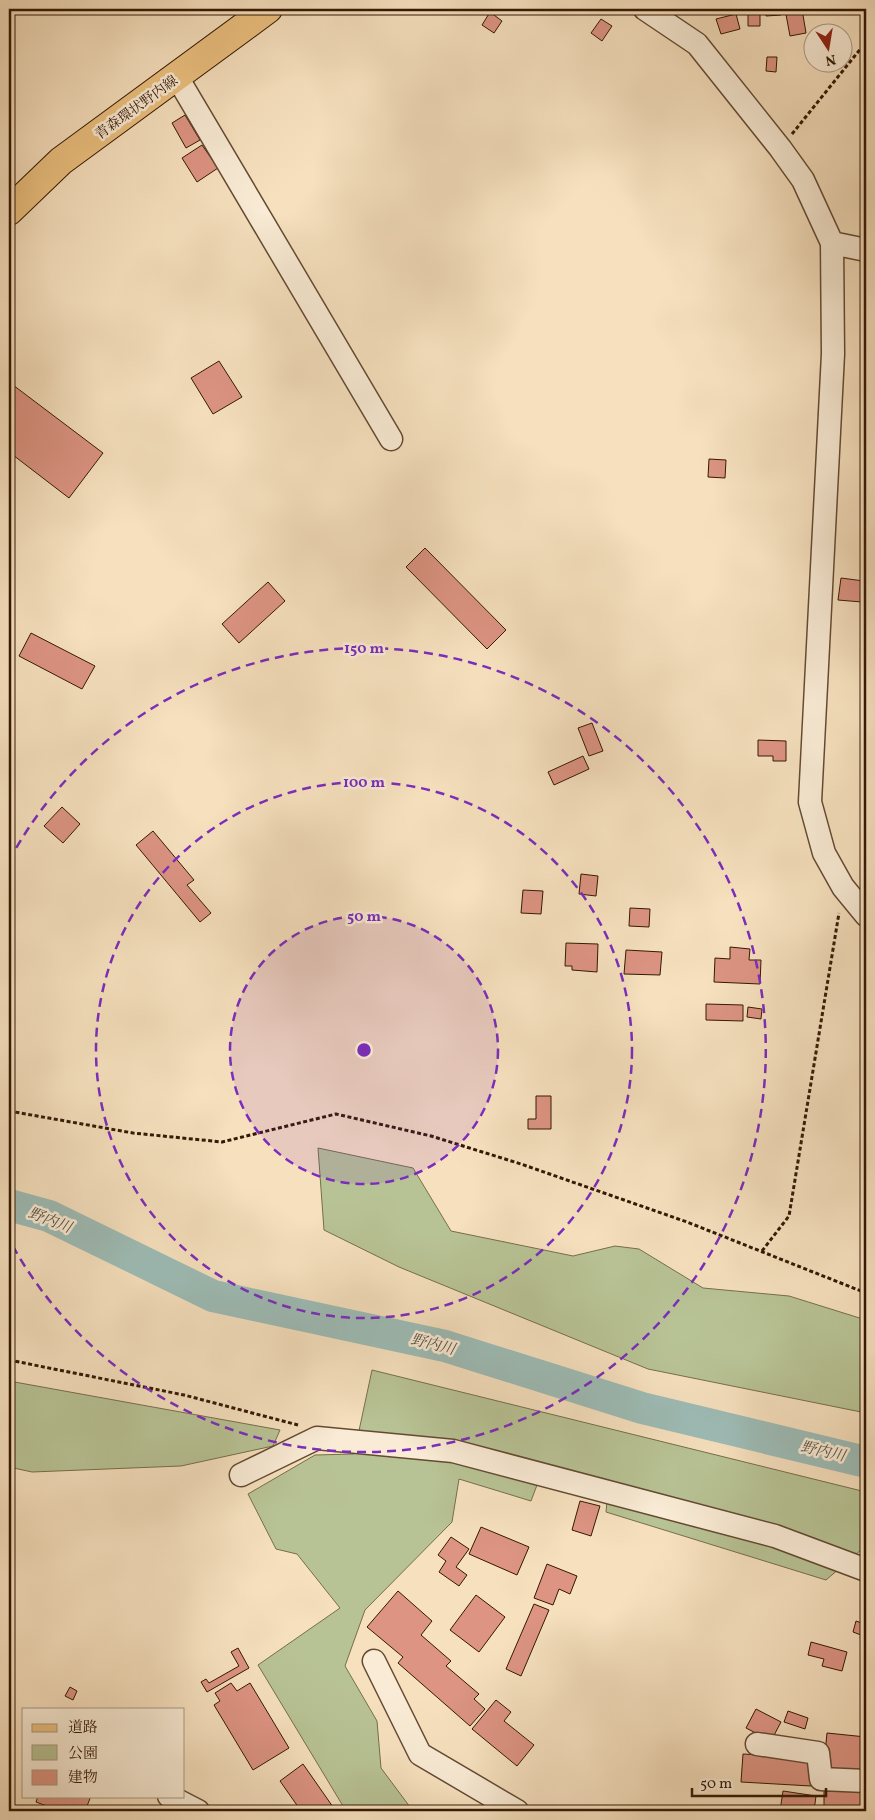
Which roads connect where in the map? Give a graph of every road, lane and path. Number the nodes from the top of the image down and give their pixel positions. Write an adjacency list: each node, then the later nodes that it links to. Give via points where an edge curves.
1 (268, 9): 4 (main road, 青森環状野内線)
2 (645, 9): 5 (street, via 697,44)
3 (866, 42): 5 (path)
4 (177, 77): 6 (main road, 青森環状野内線, via 61,161); 9 (street)
5 (780, 148): 7 (street, via 803,180)
6 (9, 212)
7 (832, 243): 8 (street); 10 (street, via 833,354 810,802 824,853)
8 (866, 250)
9 (391, 439)
10 (843, 887): 11 (street); 13 (path, via 790,1216)
11 (866, 915)
12 (9, 1111): 13 (path, via 133,1133 222,1142 336,1114 431,1136 522,1164 688,1222)
13 (762, 1252): 14 (path)
14 (866, 1293)
15 (9, 1360): 16 (path, via 193,1397 301,1426)
16 (317, 1438): 17 (street); 18 (street, via 453,1451 775,1536)
17 (241, 1475)
18 (866, 1570)
19 (374, 1661): 24 (street, via 420,1754)
20 (757, 1744): 21 (street, via 818,1753 821,1779)
21 (866, 1781)
22 (173, 1798): 23 (street)
23 (198, 1811)
24 (517, 1811)

